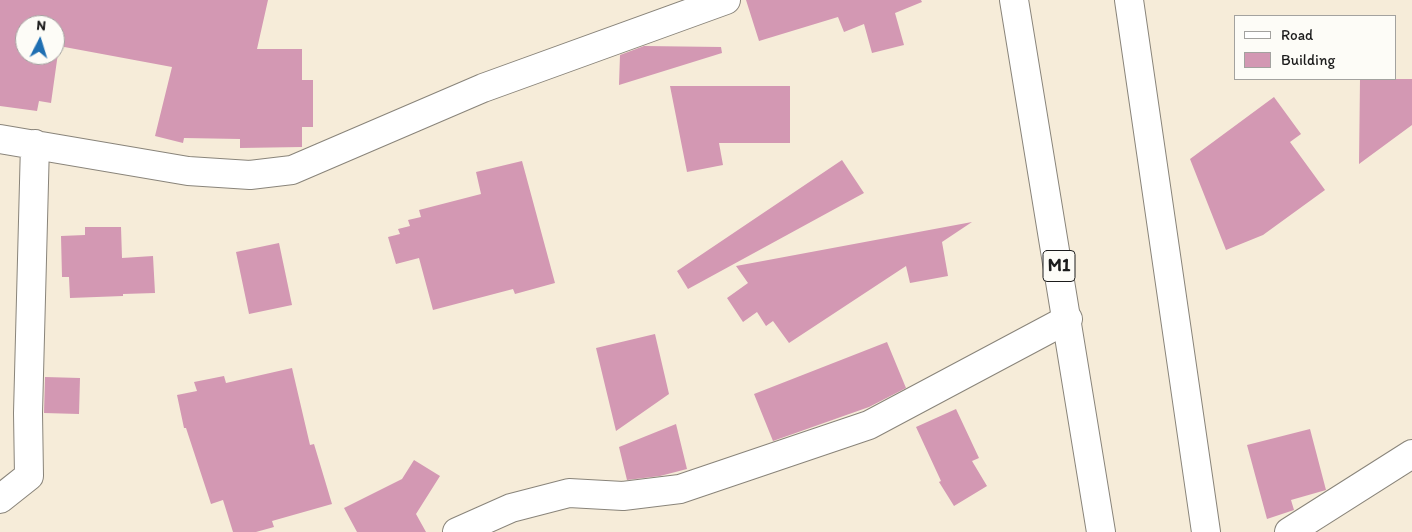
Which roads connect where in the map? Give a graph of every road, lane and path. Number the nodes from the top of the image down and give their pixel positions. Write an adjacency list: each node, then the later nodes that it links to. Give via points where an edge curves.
1 (726, 0): 5 (main road, via 483,88 292,170 250,175 188,171)
2 (1014, 0): 6 (main road, M1)
3 (1129, 0): 11 (main road)
4 (0, 139): 5 (main road)
5 (35, 144): 8 (main road, via 29,476)
6 (1068, 320): 9 (main road, via 869,425 680,489 623,496 569,493 511,508); 10 (main road, M1)
7 (1412, 454): 12 (main road)
8 (0, 499)
9 (457, 532)
10 (1101, 532)
11 (1206, 532)
12 (1290, 532)

